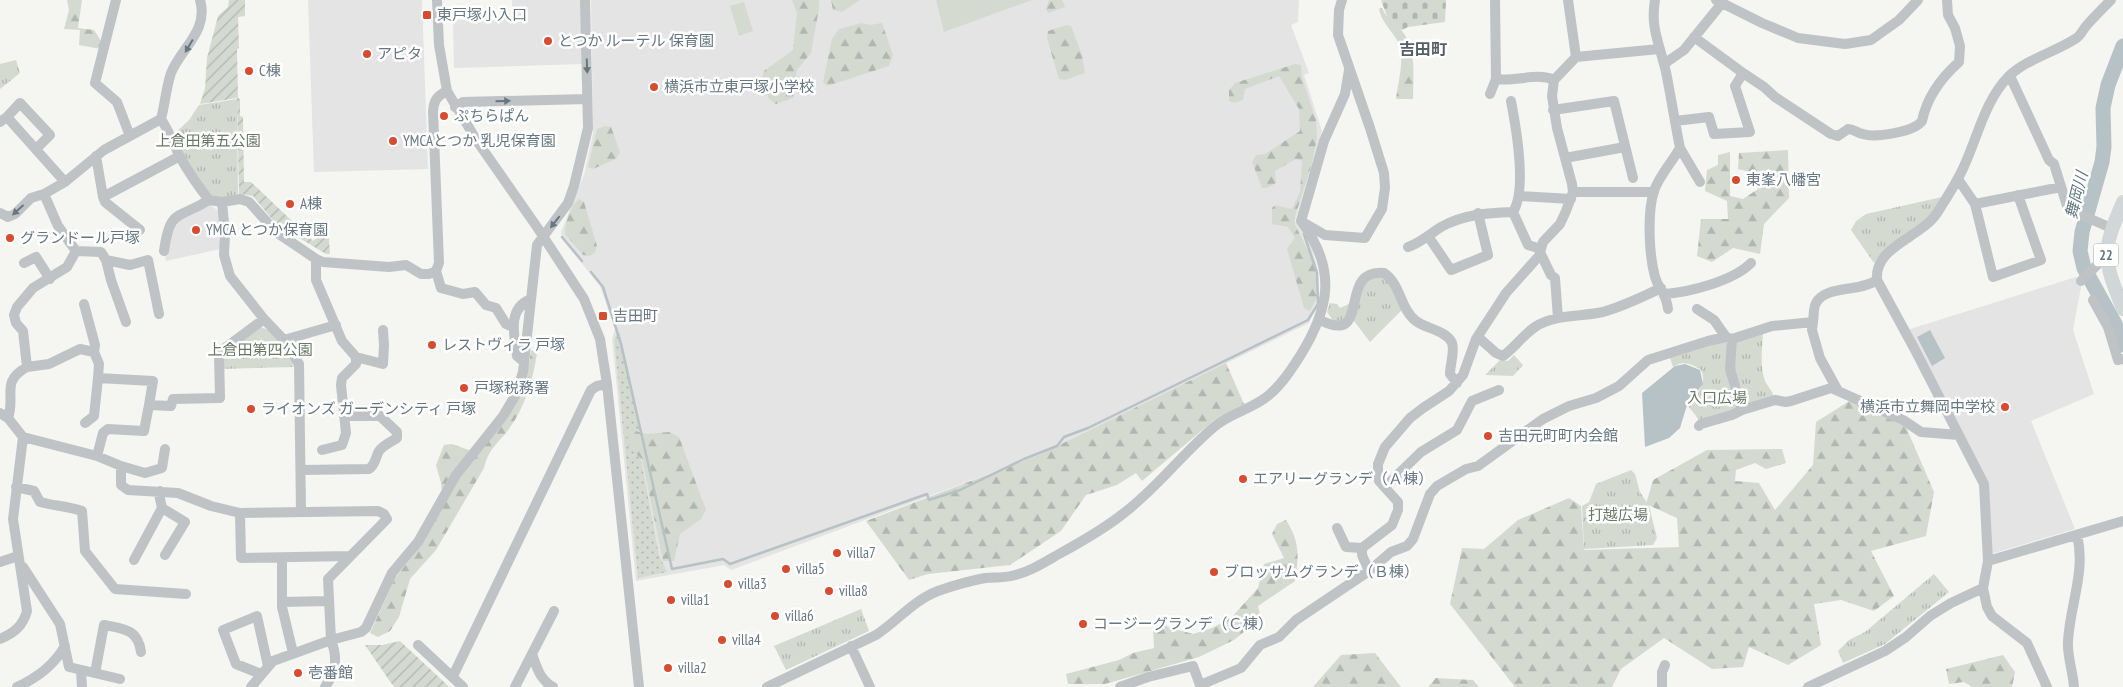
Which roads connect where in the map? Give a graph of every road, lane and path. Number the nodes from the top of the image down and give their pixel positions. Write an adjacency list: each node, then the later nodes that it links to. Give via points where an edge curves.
1 (116, 0): 31 (street, via 95,83 117,102)
2 (200, 0): 28 (street, one-way to 28, via 202,16 192,43 171,74)
3 (437, 0): 22 (street)
4 (585, 0): 24 (street, one-way to 24)
5 (1342, 0): 17 (street, via 1338,35)
6 (1495, 0): 20 (street)
7 (1568, 0): 15 (street)
8 (1655, 0): 14 (street, via 1653,22)
9 (1918, 0): 12 (street, via 1899,20 1872,40 1846,44 1798,38)
10 (1947, 0): 18 (street, via 1948,15 1960,46 1959,62 1929,98 1922,121 1906,132 1864,135 1848,129 1838,136 1811,122)
11 (2111, 0): 19 (street, via 2078,38)
12 (1719, 2): 13 (street)
13 (1694, 37): 16 (street, via 1684,50); 18 (street)
14 (1659, 49): 15 (street); 16 (street)
15 (1576, 57): 21 (street)
16 (1664, 64): 30 (street)
17 (1350, 68): 56 (street, via 1346,94 1324,141); 56 (street, via 1384,173 1386,188 1382,209 1365,238 1325,235)
18 (1743, 73): 30 (street, via 1735,86 1750,132 1714,134 1709,118)
19 (2010, 76): 39 (street, via 1989,107); 42 (street, via 2049,160 2054,164)
20 (1496, 79): 21 (street, via 1545,76); 23 (street)
21 (1554, 80): 27 (street)
22 (446, 91): 26 (street); 70 (street, via 434,102 433,110)
23 (1490, 94)
24 (587, 99): 26 (street, one-way to 24, via 463,102); 59 (street, one-way to 59, via 588,128 574,186 563,210)
25 (1511, 101): 47 (street)
26 (455, 107): 59 (street)
27 (1553, 110): 32 (street, via 1614,101); 37 (street)
28 (161, 119): 31 (street); 36 (street)
29 (3, 120): 34 (street); 34 (street, via 20,103 50,135)
30 (1675, 121): 33 (street)
31 (130, 136): 35 (street)
32 (1625, 147): 37 (street); 38 (street)
33 (1680, 148): 41 (street); 43 (street)
34 (36, 150): 40 (street)
35 (96, 156): 40 (street); 48 (street)
36 (180, 156): 48 (street); 49 (street)
37 (1565, 158): 45 (street)
38 (1633, 178)
39 (1958, 179): 52 (street); 72 (street, via 1925,227 1884,257 1878,266)
40 (65, 182): 44 (street)
41 (1700, 182)
42 (2061, 187): 46 (street); 57 (street, via 2068,209)
43 (1654, 192): 45 (street); 74 (street, via 1651,250 1656,279)
44 (44, 194): 54 (street, one-way to 54, via 31,198 8,217); 62 (street, via 58,226)
45 (1572, 195): 47 (street); 64 (street, via 1560,224 1543,242)
46 (2018, 195): 52 (street); 52 (street, via 2041,260 1993,277)
47 (1520, 196): 53 (street)
48 (103, 197): 58 (street)
49 (209, 200): 50 (street); 63 (street, via 172,219)
50 (222, 202): 66 (street, via 234,198 248,202 276,232); 83 (street, via 226,266 230,276)
51 (2123, 202): 57 (main road, 22)
52 (1975, 204)
53 (1513, 212): 55 (street); 64 (street, via 1528,245)
54 (0, 213)
55 (1478, 213): 60 (street); 60 (street, via 1488,255 1451,270)
56 (1301, 221): 84 (street, via 1323,260 1326,286)
57 (2112, 228): 65 (main road, 22)
58 (140, 230)
59 (543, 236): 75 (street, via 538,245); 100 (street, via 591,314 600,339)
60 (1428, 236): 61 (street)
61 (1408, 247)
62 (76, 251): 67 (street, via 101,252); 71 (street, via 67,267)
63 (164, 251)
64 (1540, 252): 82 (street, via 1555,278); 90 (street, via 1506,293)
65 (2106, 256): 73 (street); 77 (main road, 22, via 2109,273)
66 (316, 259): 70 (street, via 338,264 406,265 421,274); 87 (street, via 316,280)
67 (106, 260): 81 (street, via 130,265 148,260); 85 (street)
68 (24, 263): 71 (street, via 36,257)
69 (1751, 263): 74 (street, via 1741,273 1681,293)
70 (436, 271): 88 (street, via 441,288 463,294 475,292 486,305 496,308 506,324)
71 (50, 279): 97 (street, via 33,288 14,315 23,331)
72 (1877, 280): 86 (street, via 1864,287 1838,290 1819,299 1814,308); 109 (street)
73 (2083, 280)
74 (1663, 291): 79 (street); 82 (street, via 1619,307)
75 (531, 299): 88 (street, via 518,308); 96 (street)
76 (2093, 300): 95 (street, via 2108,327 2118,360)
77 (2122, 302)
78 (84, 304): 93 (street)
79 (1668, 309)
80 (1697, 309): 91 (street, via 1714,320)
81 (159, 314)
82 (1558, 318): 90 (street, via 1535,327 1504,356)
83 (264, 319): 92 (street); 103 (street, via 219,355 220,398 172,399 171,406)
84 (1320, 320): 99 (street, via 1336,326 1344,324 1353,312 1362,279 1369,274 1384,273 1394,283 1415,321 1442,333 1452,342 1450,374); 143 (street, via 1289,374 1269,395 1215,425 1125,513 1030,569 1012,576 958,585 924,597 889,626)
85 (126, 322)
86 (1813, 322): 91 (street, via 1772,326); 102 (street, via 1818,351)
87 (336, 325): 92 (street); 94 (street, via 342,341)
88 (513, 326): 96 (street, via 517,356)
89 (383, 330): 94 (street, via 383,364)
90 (1478, 337): 99 (street, via 1463,376)
91 (1729, 338): 104 (street, via 1730,369); 133 (street, via 1708,341 1648,360 1606,394 1543,419 1478,466 1466,469 1437,486 1426,502 1413,539)
92 (284, 340): 115 (street, via 299,364)
93 (94, 352): 97 (street, via 80,349 49,364); 98 (street, via 99,364)
94 (356, 357): 106 (street, via 353,369 342,378)
95 (2122, 360)
96 (524, 362): 140 (street, via 515,396 456,475 418,542 392,573 366,628)
97 (27, 367): 105 (street, via 12,378 9,386 10,412)
98 (98, 378): 103 (street, via 153,381); 107 (street, via 94,416)
99 (1457, 383): 117 (street, via 1410,418 1385,447 1378,464 1380,481)
100 (607, 384): 151 (street, via 591,390); 160 (street)
101 (1499, 390): 117 (street, via 1472,402 1457,430 1421,452)
102 (1838, 391): 104 (street, via 1831,388 1791,401 1775,400); 109 (street, via 1903,420 1921,432)
103 (149, 405): 113 (street, via 144,431 108,430 103,433)
104 (1742, 410): 108 (street)
105 (4, 415): 110 (street)
106 (344, 416): 112 (street, via 346,433 342,446); 115 (street, via 380,416 397,432 397,438 379,451 375,464 369,470)
107 (86, 423)
108 (1699, 426)
109 (1959, 434): 131 (street, via 1984,484)
110 (24, 437): 113 (street); 116 (street)
111 (165, 448): 114 (street, via 162,468 145,473)
112 (322, 450)
113 (97, 456): 114 (street)
114 (121, 466): 118 (street, via 121,486 128,490)
115 (301, 470): 120 (street)
116 (16, 487): 129 (street, via 13,519); 135 (street, via 34,491 40,502 82,511 85,551 115,589)
117 (1385, 487): 125 (street, via 1398,502 1396,517 1392,525)
118 (160, 491): 119 (street); 121 (street, via 178,493)
119 (162, 508): 126 (street, via 186,522); 130 (street)
120 (301, 512): 121 (street); 127 (street, via 378,511 384,514 387,519)
121 (240, 514): 128 (street, via 241,558)
122 (2123, 521): 124 (street)
123 (1337, 528): 125 (street, via 1346,547)
124 (2077, 535): 131 (street); 167 (street, via 2080,580 2068,642)
125 (1362, 548): 133 (street)
126 (165, 554)
127 (349, 556): 128 (street); 136 (street, via 328,579)
128 (282, 558): 137 (street)
129 (19, 559): 132 (street); 139 (street, via 26,598 25,620 10,635); 142 (street, via 60,624)
130 (134, 560)
131 (1988, 560): 134 (street)
132 (0, 562)
133 (1368, 571): 163 (street, via 1296,620 1279,636 1260,646 1242,668 1200,685 1194,666)
134 (1983, 588): 165 (street, via 1930,616 1885,651); 166 (street, via 1992,616 2027,643)
135 (186, 594)
136 (329, 601): 137 (street); 140 (street)
137 (282, 602): 145 (street)
138 (554, 611): 146 (street)
139 (0, 639)
140 (331, 640): 145 (street); 156 (street, via 336,662 333,676)
141 (418, 645): 151 (street)
142 (64, 646): 149 (street, via 69,667); 153 (street, via 55,662)
143 (851, 646): 161 (street); 162 (street)
144 (141, 652): 150 (street, via 132,633 104,625)
145 (293, 653): 148 (street, via 273,661)
146 (532, 654): 158 (street); 159 (street, via 540,676)
147 (1665, 665): 164 (street)
148 (265, 670): 148 (street, via 257,616 223,630 236,664); 155 (street)
149 (81, 671): 150 (street); 154 (street)
150 (96, 673): 152 (street)
151 (453, 676): 157 (street)
152 (120, 679)
153 (17, 687)
154 (82, 687)
155 (251, 687)
156 (325, 687)
157 (463, 687)
158 (515, 687)
159 (553, 687)
160 (639, 687)
161 (767, 687)
162 (870, 687)
163 (1120, 687)
164 (1662, 687)
165 (1808, 687)
166 (2047, 687)
167 (2074, 687)

